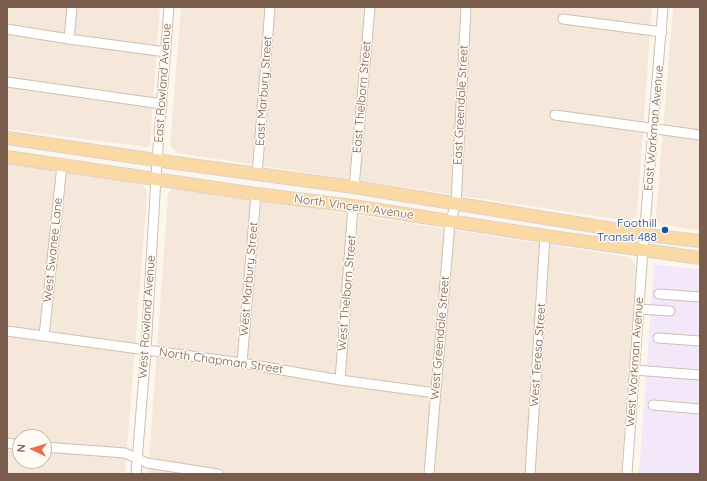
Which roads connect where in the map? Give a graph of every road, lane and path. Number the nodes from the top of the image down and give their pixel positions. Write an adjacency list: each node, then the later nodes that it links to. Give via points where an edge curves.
1 (72, 7): 10 (street)
2 (169, 7): 11 (street, East Rowland Avenue)
3 (270, 7): 21 (street, East Marbury Street)
4 (370, 7): 23 (street, East Thelborn Street)
5 (466, 7): 25 (street, East Greendale Street)
6 (663, 7): 9 (street, East Workman Avenue)
7 (563, 19): 9 (street)
8 (7, 29): 10 (street)
9 (662, 32): 15 (street, East Workman Avenue)
10 (69, 39): 11 (street)
11 (166, 52): 13 (street, East Rowland Avenue)
12 (7, 82): 13 (street)
13 (162, 104): 19 (street, East Rowland Avenue)
14 (555, 115): 15 (street)
15 (654, 129): 16 (street); 28 (street, East Workman Avenue)
16 (700, 136)
17 (7, 138): 19 (main road, North Vincent Avenue)
18 (7, 157): 20 (main road, North Vincent Avenue)
19 (157, 160): 21 (main road, North Vincent Avenue); 22 (street, West Rowland Avenue)
20 (62, 165): 22 (main road, North Vincent Avenue); 38 (street, West Swanee Lane)
21 (258, 175): 23 (main road, North Vincent Avenue)
22 (156, 180): 24 (main road, North Vincent Avenue); 41 (street, West Rowland Avenue)
23 (354, 187): 25 (main road, North Vincent Avenue)
24 (256, 194): 26 (main road, North Vincent Avenue); 42 (street, West Marbury Street)
25 (456, 204): 27 (street, West Greendale Street); 28 (main road, North Vincent Avenue)
26 (354, 206): 27 (main road, North Vincent Avenue); 45 (street, West Thelborn Street)
27 (450, 222): 29 (main road, North Vincent Avenue); 46 (street, West Greendale Street)
28 (644, 234): 30 (main road, North Vincent Avenue); 31 (street, East Workman Avenue)
29 (545, 236): 31 (main road, North Vincent Avenue); 54 (street, West Teresa Street)
30 (700, 241)
31 (643, 250): 32 (main road, North Vincent Avenue); 35 (street, West Workman Avenue)
32 (700, 258)
33 (658, 294): 34 (street)
34 (700, 296)
35 (639, 309): 36 (street); 43 (street, West Workman Avenue)
36 (670, 311)
37 (7, 331): 38 (street, North Chapman Street)
38 (44, 336): 41 (street, North Chapman Street)
39 (658, 338): 40 (street)
40 (700, 341)
41 (146, 350): 42 (street, North Chapman Street); 50 (street, West Rowland Avenue)
42 (242, 363): 45 (street, North Chapman Street)
43 (634, 370): 44 (street); 55 (street, West Workman Avenue)
44 (700, 375)
45 (340, 380): 46 (street, North Chapman Street)
46 (436, 393): 53 (street, West Greendale Street)
47 (653, 405): 48 (street)
48 (700, 409)
49 (52, 448): 50 (street, via 125,453)
50 (137, 458): 51 (street, West Rowland Avenue); 52 (street, via 148,463)
51 (136, 474)
52 (218, 474)
53 (429, 474)
54 (530, 474)
55 (627, 474)

